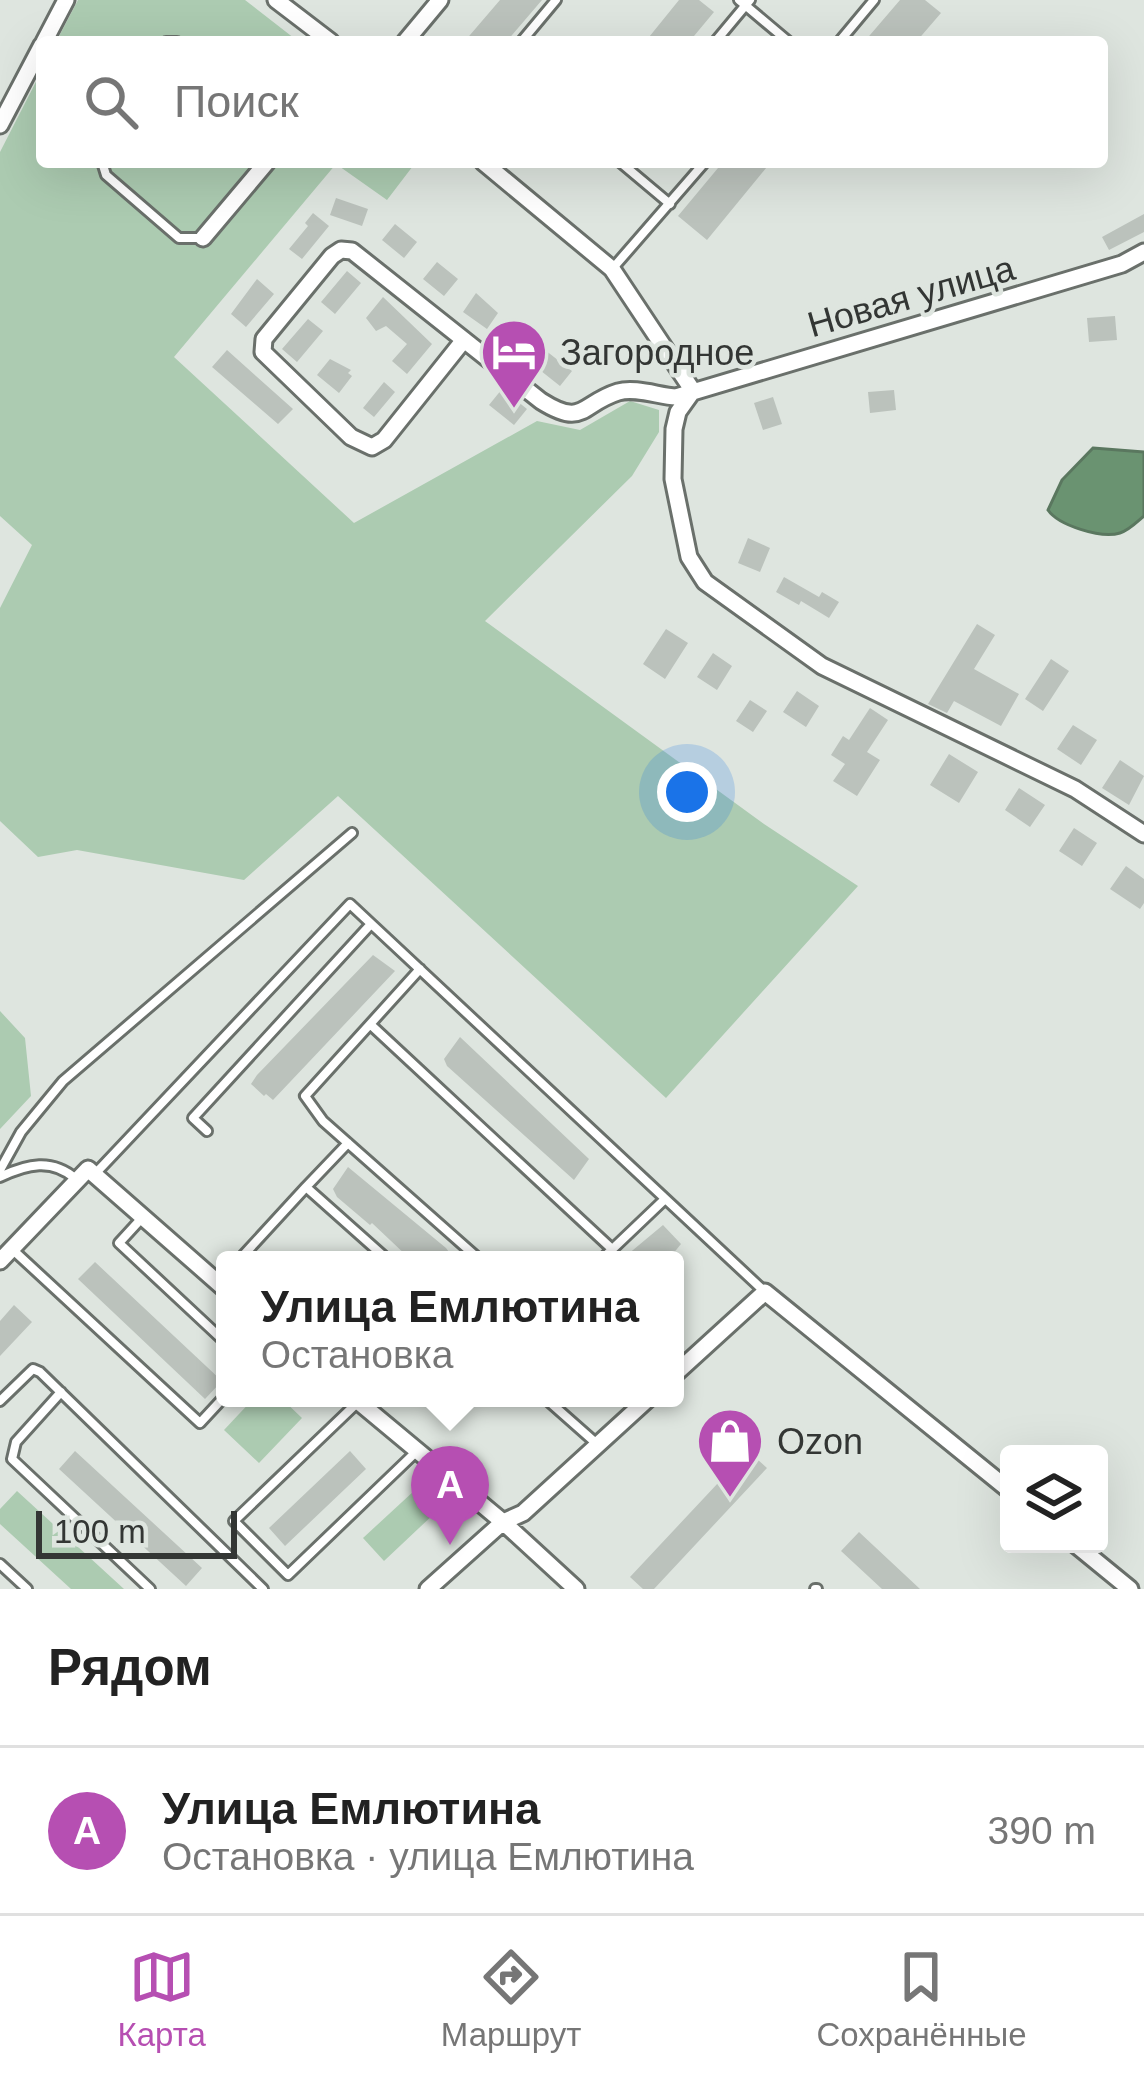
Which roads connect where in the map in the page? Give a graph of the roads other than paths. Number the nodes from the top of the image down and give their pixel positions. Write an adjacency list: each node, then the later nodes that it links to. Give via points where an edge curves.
1 (66, 0): 7 (street)
2 (276, 0): 8 (street)
3 (440, 0): 9 (street)
4 (556, 0): 10 (lane)
5 (874, 0): 13 (lane)
6 (745, 2): 11 (lane); 12 (lane)
7 (47, 36)
8 (323, 36)
9 (410, 36)
10 (526, 36)
11 (720, 36)
12 (782, 36)
13 (844, 36)
14 (36, 56): 15 (street)
15 (0, 124)
16 (104, 168): 22 (lane, via 178,238)
17 (262, 168): 22 (street)
18 (490, 168): 24 (street)
19 (627, 168): 21 (lane)
20 (700, 168): 21 (lane)
21 (670, 204): 24 (lane)
22 (203, 238)
23 (1144, 252): 26 (street, Новая улица)
24 (612, 269): 26 (street)
25 (463, 341): 25 (street, via 341,250 264,339 263,352 351,437 372,447); 26 (street, Новая улица, via 562,415 620,391)
26 (693, 391): 28 (street, via 674,429 673,479 689,557 705,582 822,666 1075,789)
27 (352, 833): 34 (lane, via 63,1081 21,1132)
28 (1144, 835)
29 (370, 924): 30 (lane); 32 (lane, via 193,1118); 35 (lane, via 350,904)
30 (420, 969): 31 (lane); 37 (lane)
31 (371, 1024): 33 (lane, via 305,1096); 39 (lane)
32 (207, 1131)
33 (348, 1143): 36 (lane); 42 (lane)
34 (0, 1174): 35 (lane, via 45,1164)
35 (86, 1174): 38 (street); 43 (street)
36 (305, 1187): 40 (lane); 41 (lane)
37 (665, 1199): 39 (lane); 45 (lane)
38 (142, 1217): 44 (street); 46 (lane, via 118,1243)
39 (612, 1249)
40 (247, 1251)
41 (378, 1251)
42 (470, 1251)
43 (6, 1255): 50 (lane, via 200,1423)
44 (216, 1277)
45 (765, 1292): 47 (street); 57 (street)
46 (216, 1334)
47 (684, 1366)
48 (61, 1392): 49 (lane, via 33,1369); 62 (lane, via 16,1442 12,1460); 63 (lane)
49 (0, 1401)
50 (216, 1406)
51 (349, 1407): 56 (lane, via 234,1521 288,1575)
52 (364, 1407): 56 (street)
53 (555, 1407): 55 (lane)
54 (639, 1407): 55 (street)
55 (598, 1445): 58 (street, via 524,1514)
56 (417, 1451): 58 (street)
57 (1000, 1483)
58 (503, 1522): 64 (street); 65 (street)
59 (1086, 1553): 66 (street)
60 (0, 1564): 61 (lane)
61 (27, 1589)
62 (150, 1589)
63 (263, 1589)
64 (428, 1589)
65 (576, 1589)
66 (1130, 1589)

